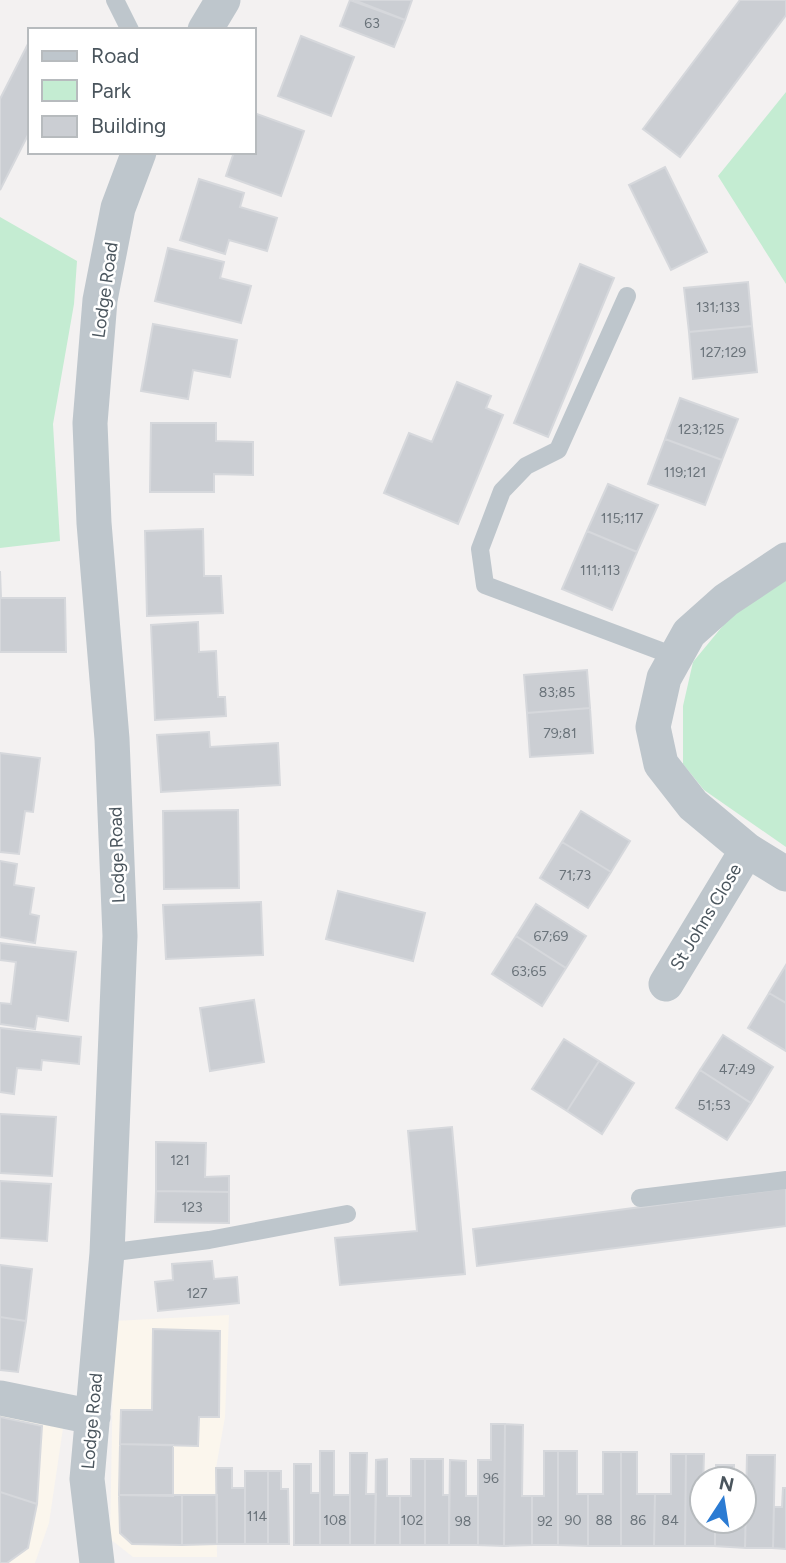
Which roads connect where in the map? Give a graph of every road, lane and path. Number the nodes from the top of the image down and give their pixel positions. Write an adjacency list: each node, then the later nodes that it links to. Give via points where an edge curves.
1 (115, 0): 3 (lane)
2 (223, 0): 4 (street)
3 (129, 28)
4 (206, 28)
5 (138, 154): 15 (street, Lodge Road, via 118,208 100,300 90,423 113,739 120,936)
6 (627, 296): 8 (lane, via 558,450 526,466 502,491 480,550 485,585)
7 (786, 561): 8 (street, St Johns Close, via 726,600 688,633)
8 (674, 656): 9 (street, St Johns Close, via 653,727 662,764 693,805)
9 (747, 850): 10 (street, St Johns Close); 11 (street, St Johns Close)
10 (786, 874)
11 (666, 984)
12 (786, 1180): 13 (lane)
13 (640, 1198)
14 (347, 1214): 15 (lane, via 209,1240)
15 (107, 1253): 17 (street, Lodge Road)
16 (0, 1398): 17 (street)
17 (93, 1417): 18 (street, Lodge Road, via 88,1479)
18 (97, 1563)

